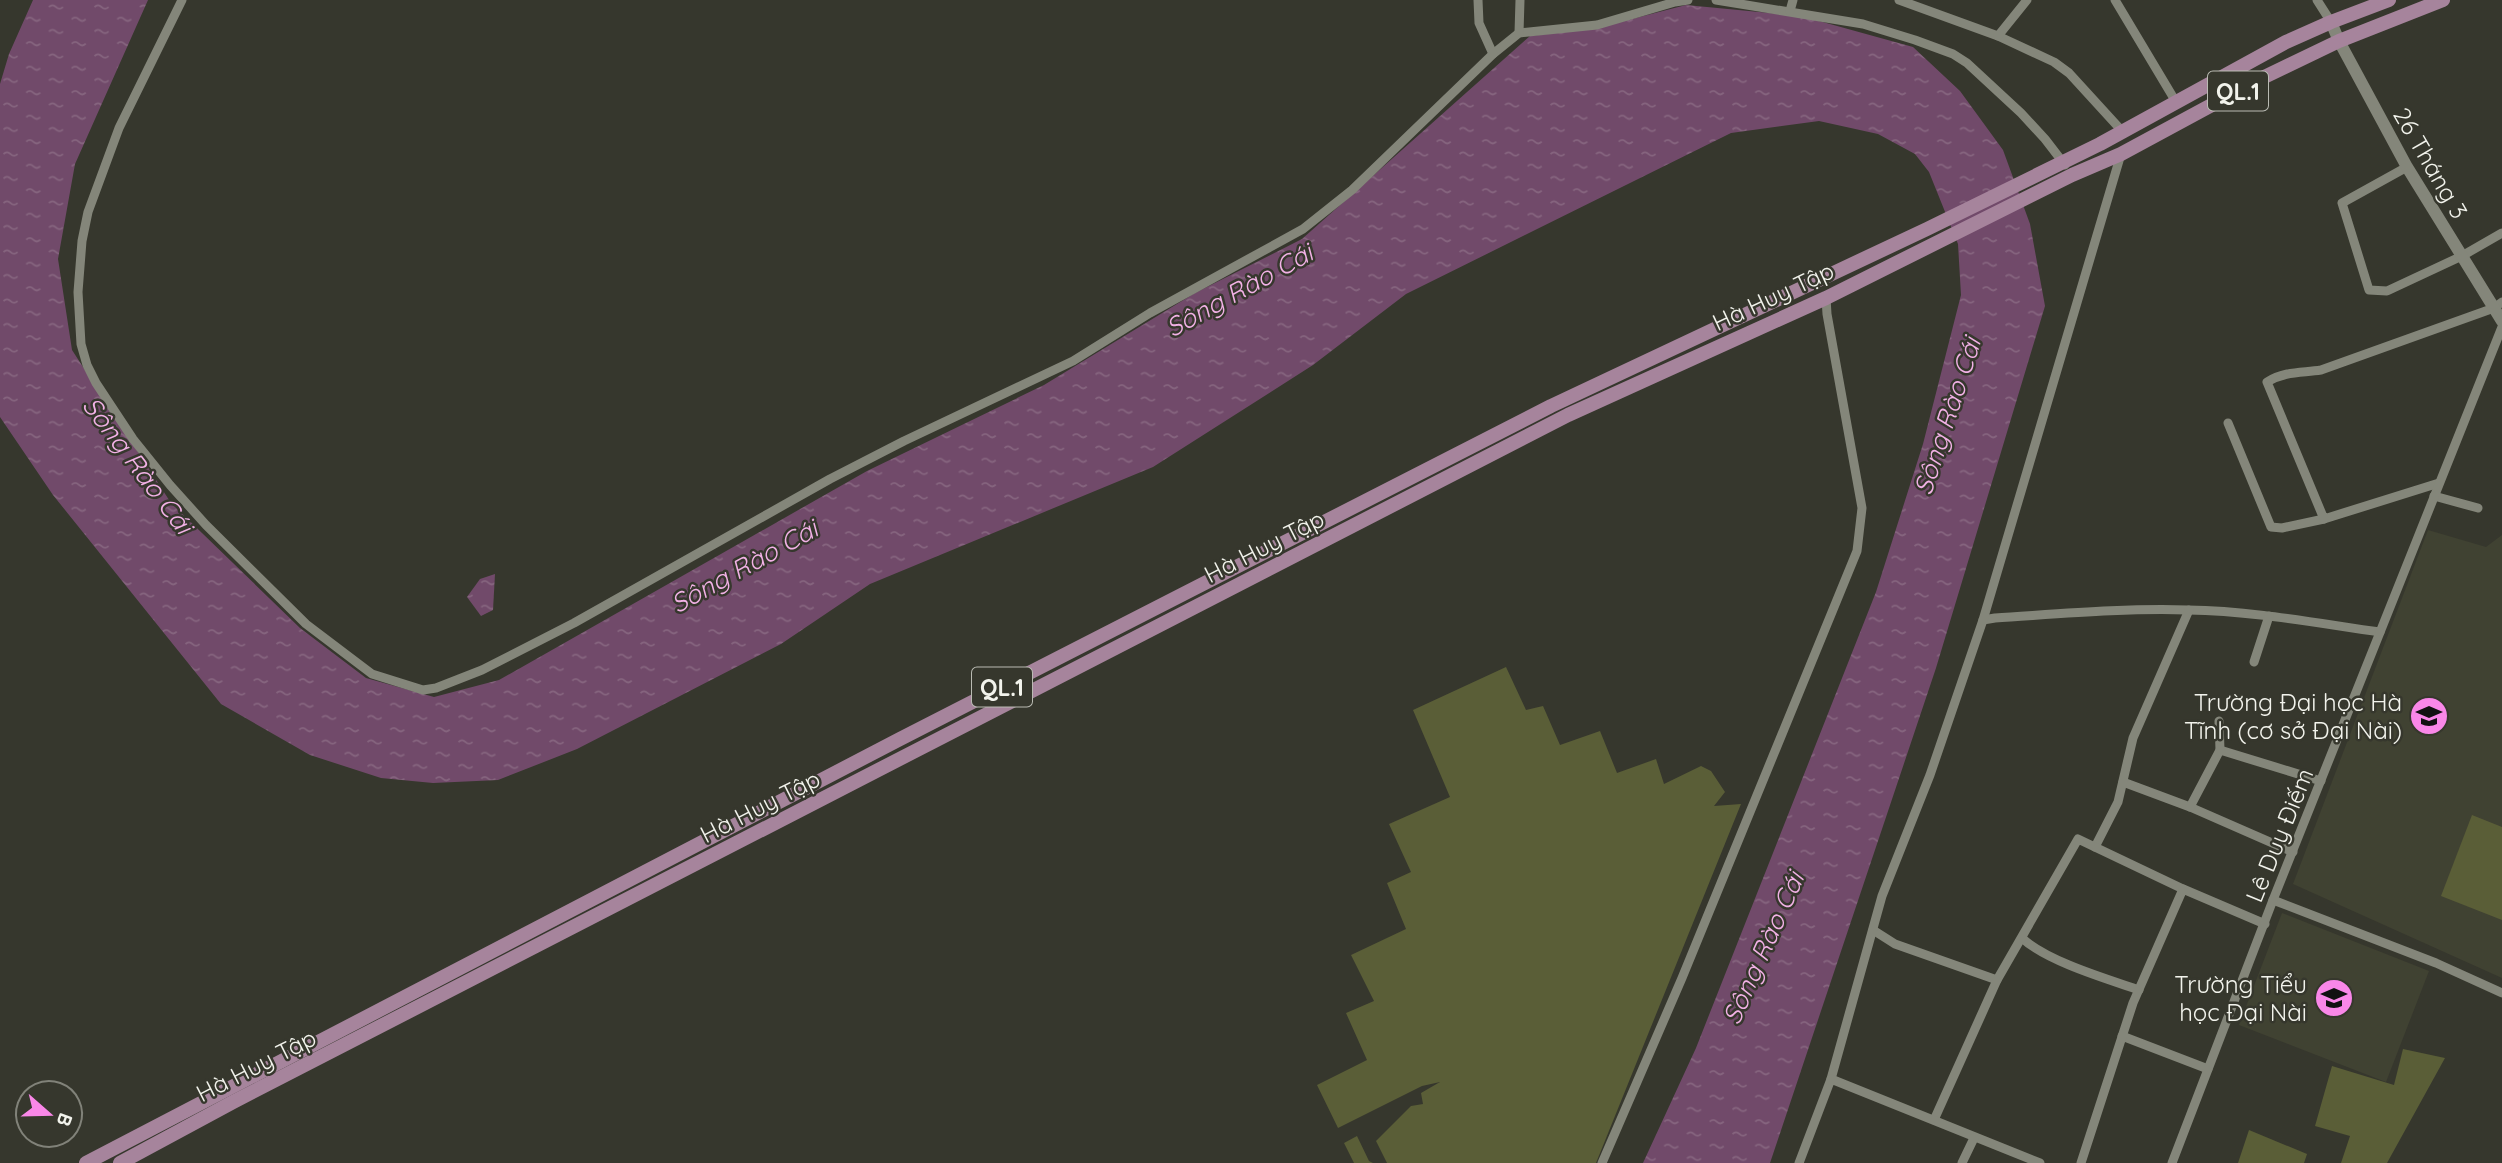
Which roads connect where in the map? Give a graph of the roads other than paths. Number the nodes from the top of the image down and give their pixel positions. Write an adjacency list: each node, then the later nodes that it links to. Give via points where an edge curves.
1 (182, 0): 19 (street, via 119,128 88,212 78,292 87,365 133,439 170,485 306,624 372,674 423,690 482,670 575,623 904,441 1073,361 1303,229 1352,190)
2 (1478, 0): 19 (street, via 1479,23)
3 (1520, 0): 16 (street)
4 (1688, 0): 16 (street, via 1597,25)
5 (1716, 0): 14 (street)
6 (1793, 0): 14 (street)
7 (1899, 0): 13 (street)
8 (2027, 0): 17 (street)
9 (2115, 0): 20 (street)
10 (2317, 0): 15 (street)
11 (2389, 0): 15 (main road, Hà Huy Tập / QL.1)
12 (2443, 0): 18 (main road, Hà Huy Tập / QL.1)
13 (1920, 3): 17 (street)
14 (1790, 11): 23 (street, via 1863,24 1960,58 2021,113)
15 (2331, 22): 18 (street, 26 Tháng 3); 20 (main road, Hà Huy Tập / QL.1)
16 (1519, 33): 19 (street)
17 (1998, 36): 21 (street, via 2069,73)
18 (2339, 41): 22 (main road, Hà Huy Tập / QL.1); 24 (street, 26 Tháng 3)
19 (1493, 54)
20 (2176, 102): 21 (main road, Hà Huy Tập / QL.1)
21 (2122, 131): 23 (main road, Hà Huy Tập / QL.1)
22 (2121, 154): 25 (main road, Hà Huy Tập / QL.1); 39 (street)
23 (2062, 162): 25 (street); 62 (main road, Hà Huy Tập / QL.1, via 1539,412)
24 (2407, 167): 27 (street, 26 Tháng 3); 27 (street, via 2342,203 2369,290 2387,291)
25 (2072, 176): 28 (main road, Hà Huy Tập / QL.1)
26 (2502, 233): 27 (street)
27 (2462, 256): 29 (street, 26 Tháng 3)
28 (1826, 298): 63 (main road, Hà Huy Tập / QL.1, via 1568,415); 64 (street, via 1862,508 1857,551)
29 (2498, 305): 30 (street, 26 Tháng 3); 36 (street, via 2321,370 2296,371 2267,382)
30 (2502, 321)
31 (2502, 327): 33 (street, Lê Duy Điếm)
32 (2228, 423): 36 (street, via 2272,527)
33 (2440, 483): 34 (street, Lê Duy Điếm); 36 (street)
34 (2434, 496): 35 (street); 40 (street, Lê Duy Điếm)
35 (2478, 508)
36 (2324, 519)
37 (2189, 610): 38 (street); 39 (street); 45 (street, via 2133,738)
38 (2269, 616): 40 (street); 41 (street)
39 (1983, 620): 52 (street)
40 (2380, 632): 44 (street, Lê Duy Điếm)
41 (2254, 662)
42 (2220, 721): 43 (street)
43 (2220, 750): 44 (street); 46 (street)
44 (2321, 781): 48 (street, Lê Duy Điếm)
45 (2123, 782): 46 (street); 47 (street)
46 (2190, 807): 48 (street)
47 (2095, 846): 49 (street); 53 (street, via 2078,839)
48 (2293, 852): 50 (street, Lê Duy Điếm)
49 (2183, 889): 51 (street); 55 (street)
50 (2273, 900): 51 (street, Lê Duy Điếm); 56 (street)
51 (2265, 924): 58 (street, Lê Duy Điếm)
52 (1873, 930): 54 (street, via 1895,944); 59 (street)
53 (2022, 938): 54 (street); 55 (street, via 2060,960)
54 (1997, 980): 60 (street)
55 (2140, 990): 57 (street)
56 (2502, 993)
57 (2122, 1036): 58 (street); 68 (street)
58 (2208, 1069): 69 (street, Lê Duy Điếm)
59 (1831, 1079): 60 (street); 65 (street)
60 (1934, 1120): 61 (street)
61 (1974, 1138): 66 (street); 67 (street)
62 (86, 1163)
63 (120, 1163)
64 (1602, 1163)
65 (1799, 1163)
66 (1962, 1163)
67 (2040, 1163)
68 (2081, 1163)
69 (2172, 1163)

